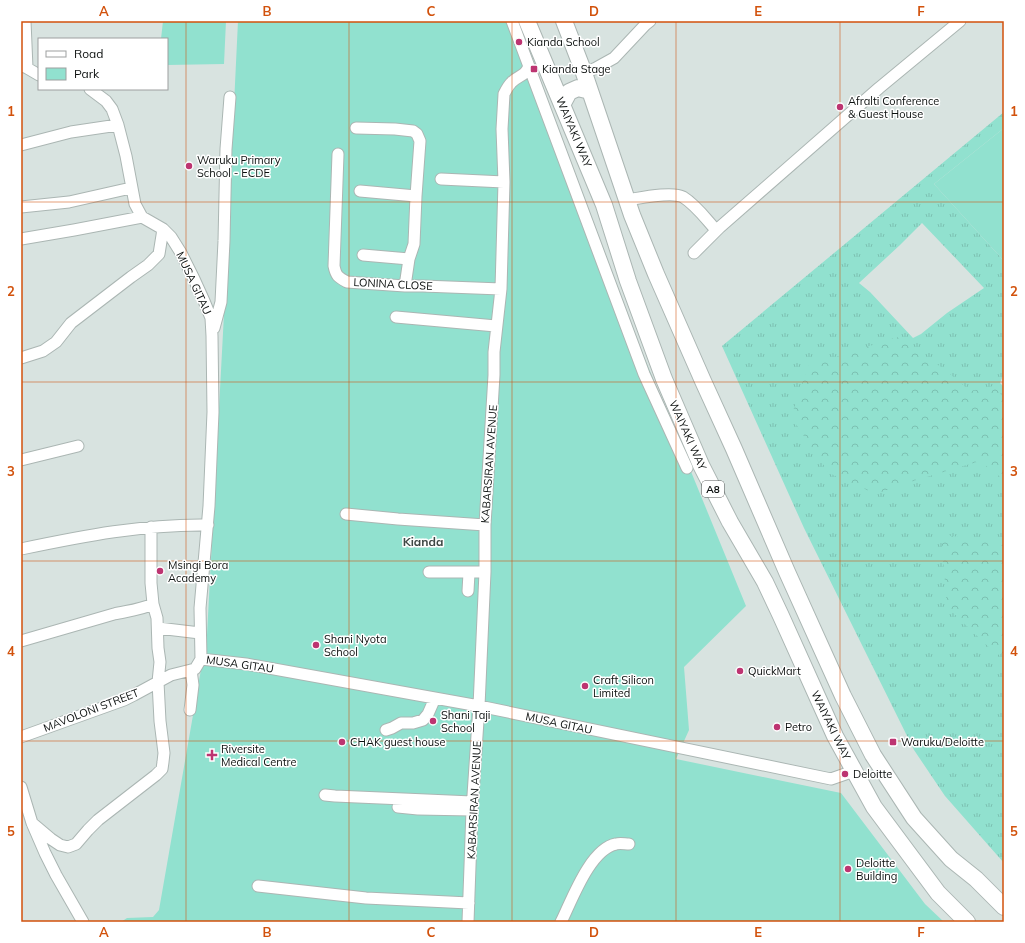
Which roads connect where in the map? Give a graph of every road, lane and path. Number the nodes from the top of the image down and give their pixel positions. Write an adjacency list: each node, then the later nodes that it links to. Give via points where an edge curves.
1 (25, 21): 8 (street)
2 (512, 21): 7 (street)
3 (527, 21): 7 (highway, WAIYAKI WAY / A8)
4 (564, 21): 9 (highway)
5 (650, 21): 9 (street, via 614,58)
6 (960, 21): 29 (street)
7 (536, 63): 14 (highway, WAIYAKI WAY / A8); 20 (street, KABARSIRAN AVENUE, via 511,82 504,94); 42 (street, via 644,374)
8 (24, 67): 10 (street)
9 (584, 73): 12 (highway)
10 (38, 74)
11 (91, 90): 15 (street, via 112,109)
12 (590, 90): 14 (highway, via 578,88 569,92); 24 (highway)
13 (230, 97): 38 (street, via 221,302)
14 (562, 105): 26 (highway, WAIYAKI WAY / A8)
15 (118, 125): 17 (street, via 71,132); 21 (street)
16 (356, 128): 23 (street, via 407,130 417,134 420,141)
17 (21, 145)
18 (338, 154): 34 (street, LONINA CLOSE, via 335,272 347,282)
19 (441, 179): 20 (street)
20 (504, 182): 35 (street, KABARSIRAN AVENUE)
21 (132, 188): 25 (street, via 69,202); 27 (street, via 135,204)
22 (360, 191): 23 (street)
23 (416, 196): 33 (street, via 414,244)
24 (628, 203): 26 (highway, via 610,206); 29 (street, via 658,195 682,196); 73 (highway, via 659,281 787,572 843,696 873,755 914,818 951,859)
25 (21, 207)
26 (607, 214): 64 (highway, WAIYAKI WAY / A8, via 628,281 664,379 701,465 765,582 835,736)
27 (142, 217): 28 (street, MUSA GITAU); 30 (street)
28 (163, 229): 38 (street, MUSA GITAU, via 181,253 204,301 211,318); 39 (street, via 159,254 148,265 71,323 56,342)
29 (716, 230): 31 (street)
30 (21, 239)
31 (694, 253)
32 (363, 256): 33 (street)
33 (410, 259): 34 (street)
34 (405, 286): 35 (street, LONINA CLOSE)
35 (501, 288): 37 (street, KABARSIRAN AVENUE)
36 (396, 317): 37 (street)
37 (496, 326): 45 (street, KABARSIRAN AVENUE)
38 (212, 336): 44 (street, MUSA GITAU, via 213,412)
39 (21, 358)
40 (78, 446): 41 (street)
41 (21, 460)
42 (688, 468)
43 (346, 514): 45 (street)
44 (208, 525): 46 (street); 54 (street, MUSA GITAU)
45 (485, 525): 49 (street, KABARSIRAN AVENUE)
46 (151, 527): 47 (street, via 74,538); 52 (street)
47 (21, 550)
48 (429, 572): 50 (street)
49 (485, 572): 50 (street); 60 (street, KABARSIRAN AVENUE)
50 (469, 573): 51 (street)
51 (468, 591)
52 (153, 604): 53 (street, via 158,618); 55 (street)
53 (158, 628): 54 (street); 58 (street)
54 (200, 633): 56 (street, MUSA GITAU)
55 (21, 641)
56 (201, 659): 57 (street, via 195,669); 59 (street, MUSA GITAU, via 246,664)
57 (191, 670): 58 (street, MAVOLONI STREET, via 171,675); 61 (street, via 193,685)
58 (158, 682): 63 (street, MAVOLONI STREET, via 124,700); 69 (street, via 164,753 162,769 98,820 72,846 60,845)
59 (435, 698): 60 (street, MUSA GITAU); 62 (street, via 423,720 413,723 401,722)
60 (479, 706): 64 (street, MUSA GITAU, via 831,779); 67 (street, KABARSIRAN AVENUE)
61 (190, 710)
62 (386, 730)
63 (21, 737)
64 (854, 771): 77 (highway, WAIYAKI WAY / A8, via 874,806 915,863 938,893)
65 (21, 787): 69 (street)
66 (324, 795): 67 (street)
67 (472, 806): 68 (street); 72 (street, KABARSIRAN AVENUE)
68 (398, 807)
69 (32, 823): 74 (street, via 56,875)
70 (629, 844): 76 (street, via 609,846 594,859)
71 (258, 886): 72 (street, via 366,898)
72 (469, 903): 75 (street, KABARSIRAN AVENUE)
73 (1004, 907)
74 (83, 922)
75 (468, 922)
76 (561, 922)
77 (967, 922)

